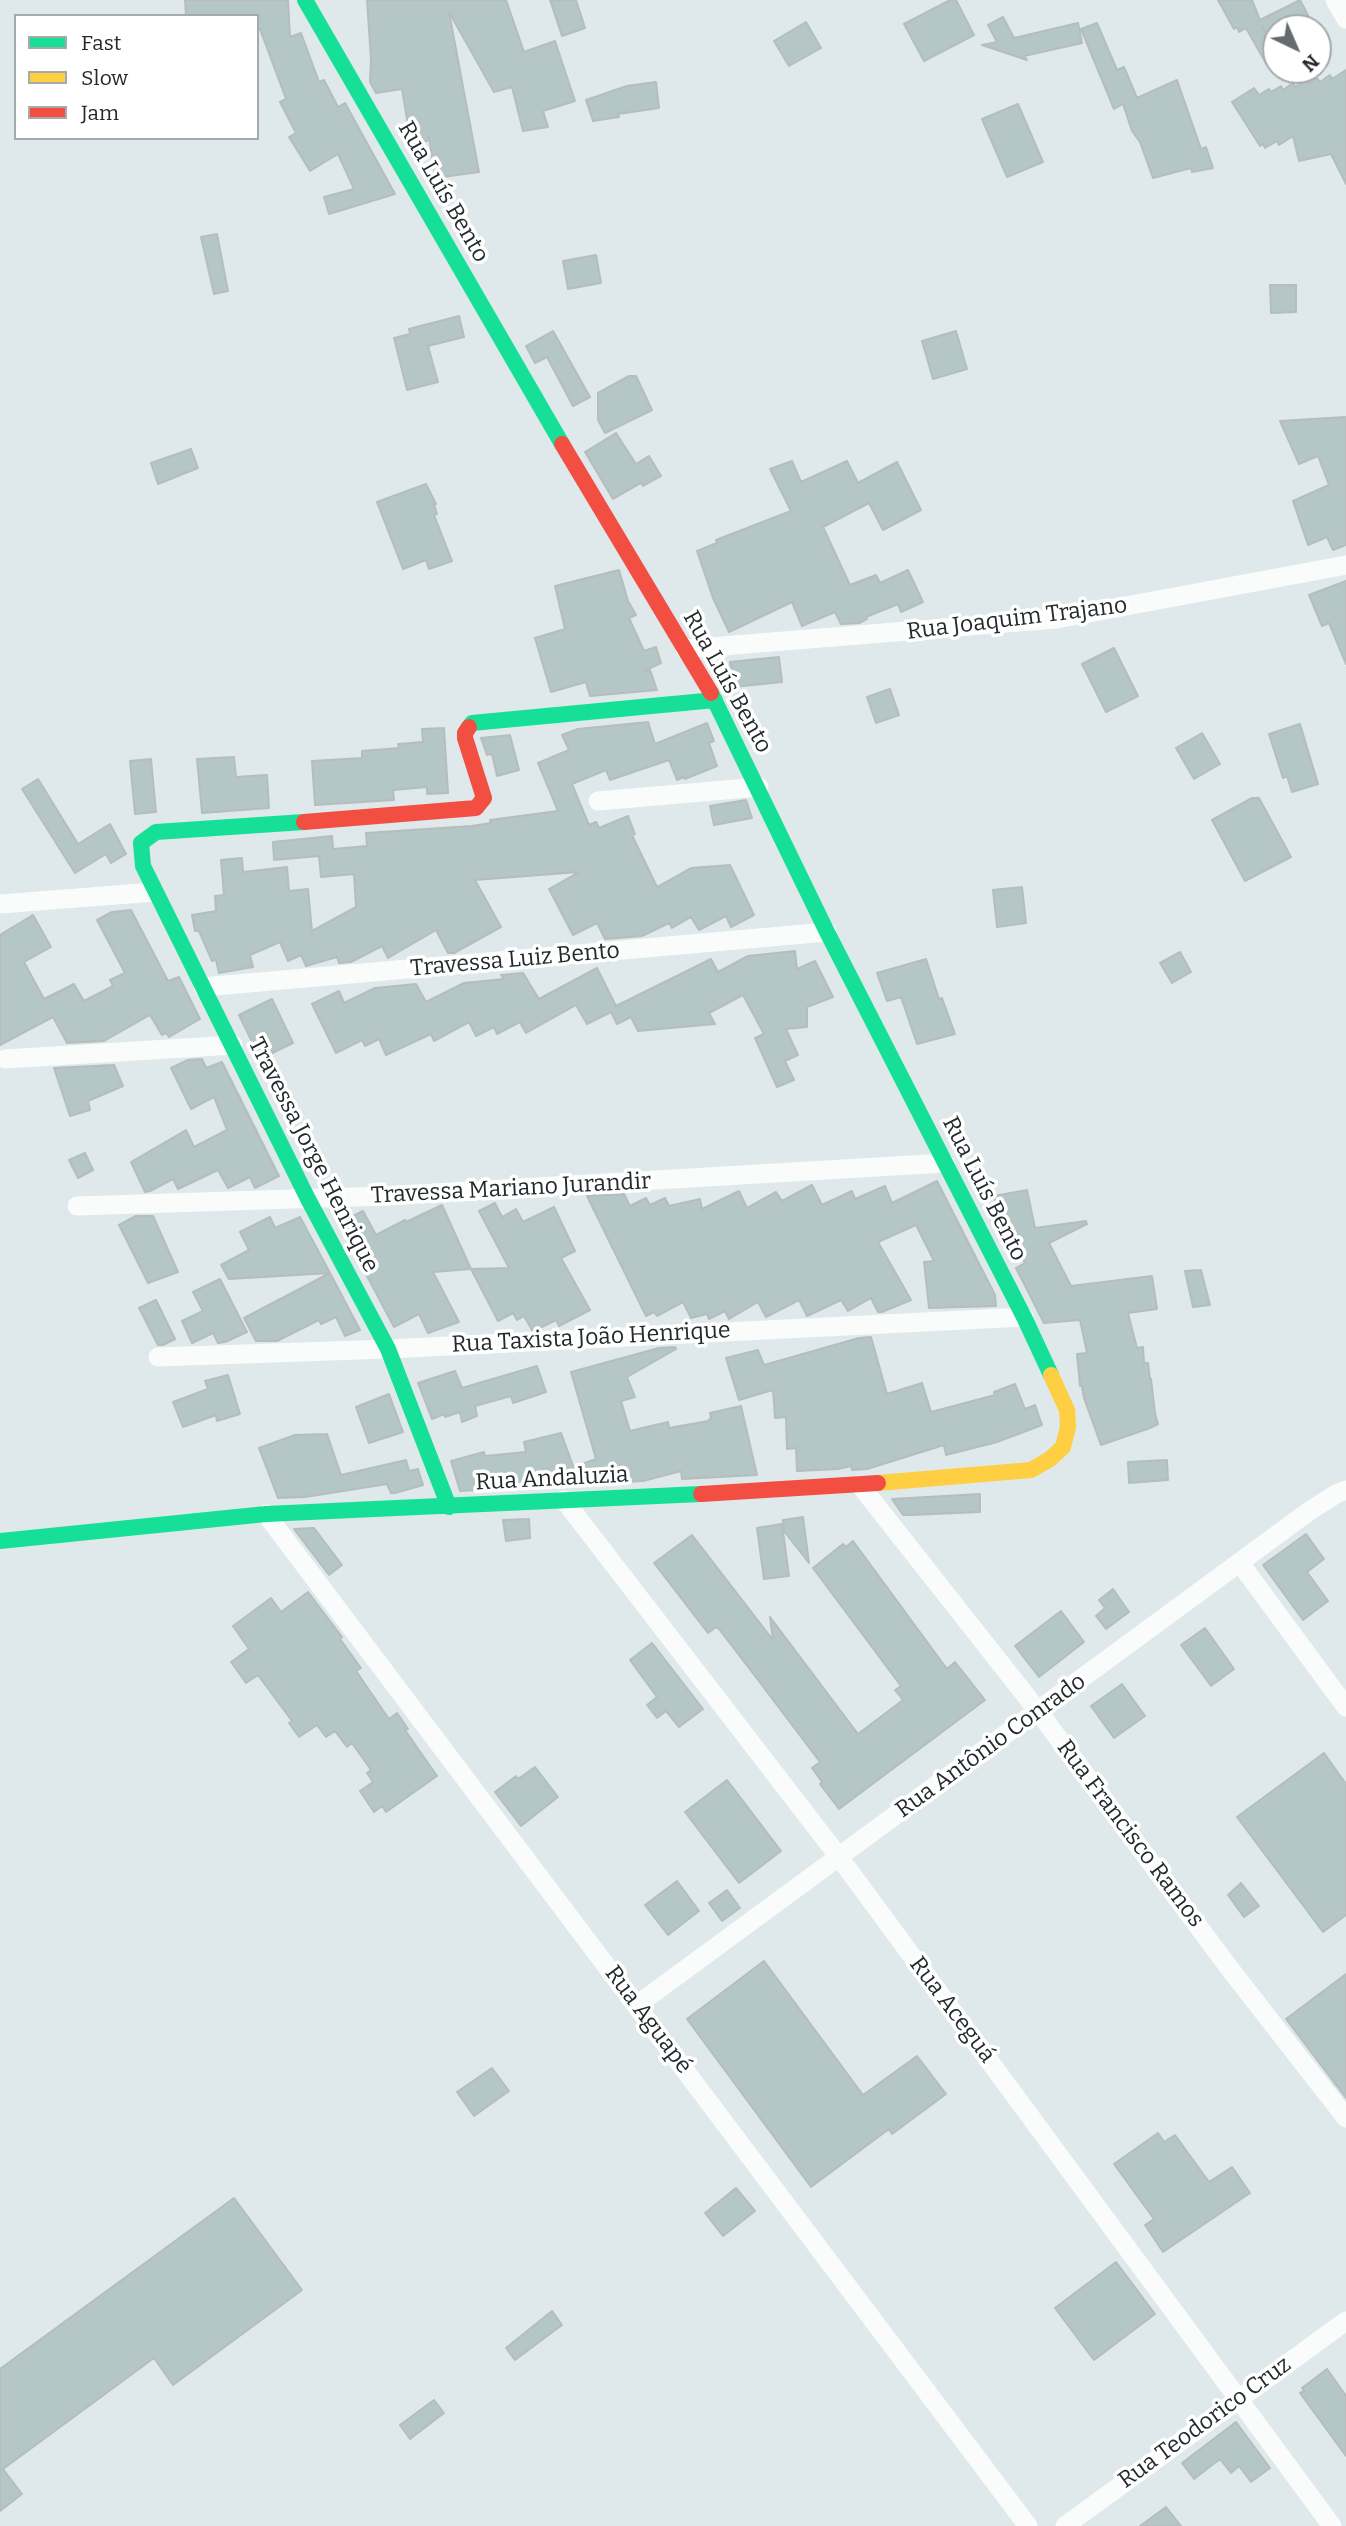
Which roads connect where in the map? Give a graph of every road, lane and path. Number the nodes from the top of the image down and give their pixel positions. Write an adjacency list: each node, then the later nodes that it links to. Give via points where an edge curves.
1 (305, 0): 5 (street, Rua Luís Bento)
2 (1335, 0): 3 (street)
3 (1346, 19)
4 (1346, 565): 5 (street, Rua Joaquim Trajano, via 1056,619)
5 (685, 649): 6 (street, Rua Luís Bento)
6 (715, 700): 7 (street, Rua Luís Bento); 9 (street, Travessa Jorge Henrique, via 472,723 465,738 484,798 471,810 156,832 145,838 141,849)
7 (758, 787): 8 (street); 11 (street, Rua Luís Bento)
8 (598, 801)
9 (154, 892): 10 (street); 12 (street, Travessa Jorge Henrique)
10 (0, 904)
11 (827, 932): 12 (street, Travessa Luiz Bento); 15 (street, Rua Luís Bento)
12 (203, 987): 13 (street, Travessa Jorge Henrique)
13 (233, 1045): 14 (street); 16 (street, Travessa Jorge Henrique)
14 (5, 1059)
15 (945, 1163): 16 (street, Travessa Mariano Jurandir); 18 (street, Rua Luís Bento)
16 (308, 1199): 17 (street, Travessa Mariano Jurandir); 19 (street, Travessa Jorge Henrique)
17 (77, 1206)
18 (1024, 1317): 19 (street, Rua Taxista João Henrique); 21 (street, Rua Luís Bento)
19 (387, 1349): 20 (street, Rua Taxista João Henrique); 25 (street, Travessa Jorge Henrique)
20 (158, 1357)
21 (1067, 1410): 22 (street, Rua Andaluzia, via 1063,1447 1031,1470)
22 (860, 1485): 24 (street, Rua Andaluzia); 30 (street, Rua Francisco Ramos)
23 (1346, 1490): 28 (street, Rua Antônio Conrado)
24 (564, 1500): 25 (street, Rua Andaluzia); 31 (street, Rua Aceguá)
25 (449, 1507): 26 (street, Rua Andaluzia)
26 (266, 1514): 27 (street, Rua Andaluzia); 32 (street, Rua Aguapé)
27 (0, 1541)
28 (1240, 1563): 29 (street); 30 (street, Rua Antônio Conrado)
29 (1346, 1707)
30 (1038, 1711): 31 (street, Rua Antônio Conrado); 33 (street, Rua Francisco Ramos)
31 (839, 1857): 32 (street, Rua Antônio Conrado); 35 (street, Rua Aceguá)
32 (637, 2005): 36 (street, Rua Aguapé)
33 (1346, 2118)
34 (1346, 2321): 35 (street, Rua Teodorico Cruz)
35 (1239, 2398): 37 (street, Rua Teodorico Cruz); 38 (street, Rua Aceguá)
36 (1028, 2526)
37 (1065, 2526)
38 (1332, 2526)

